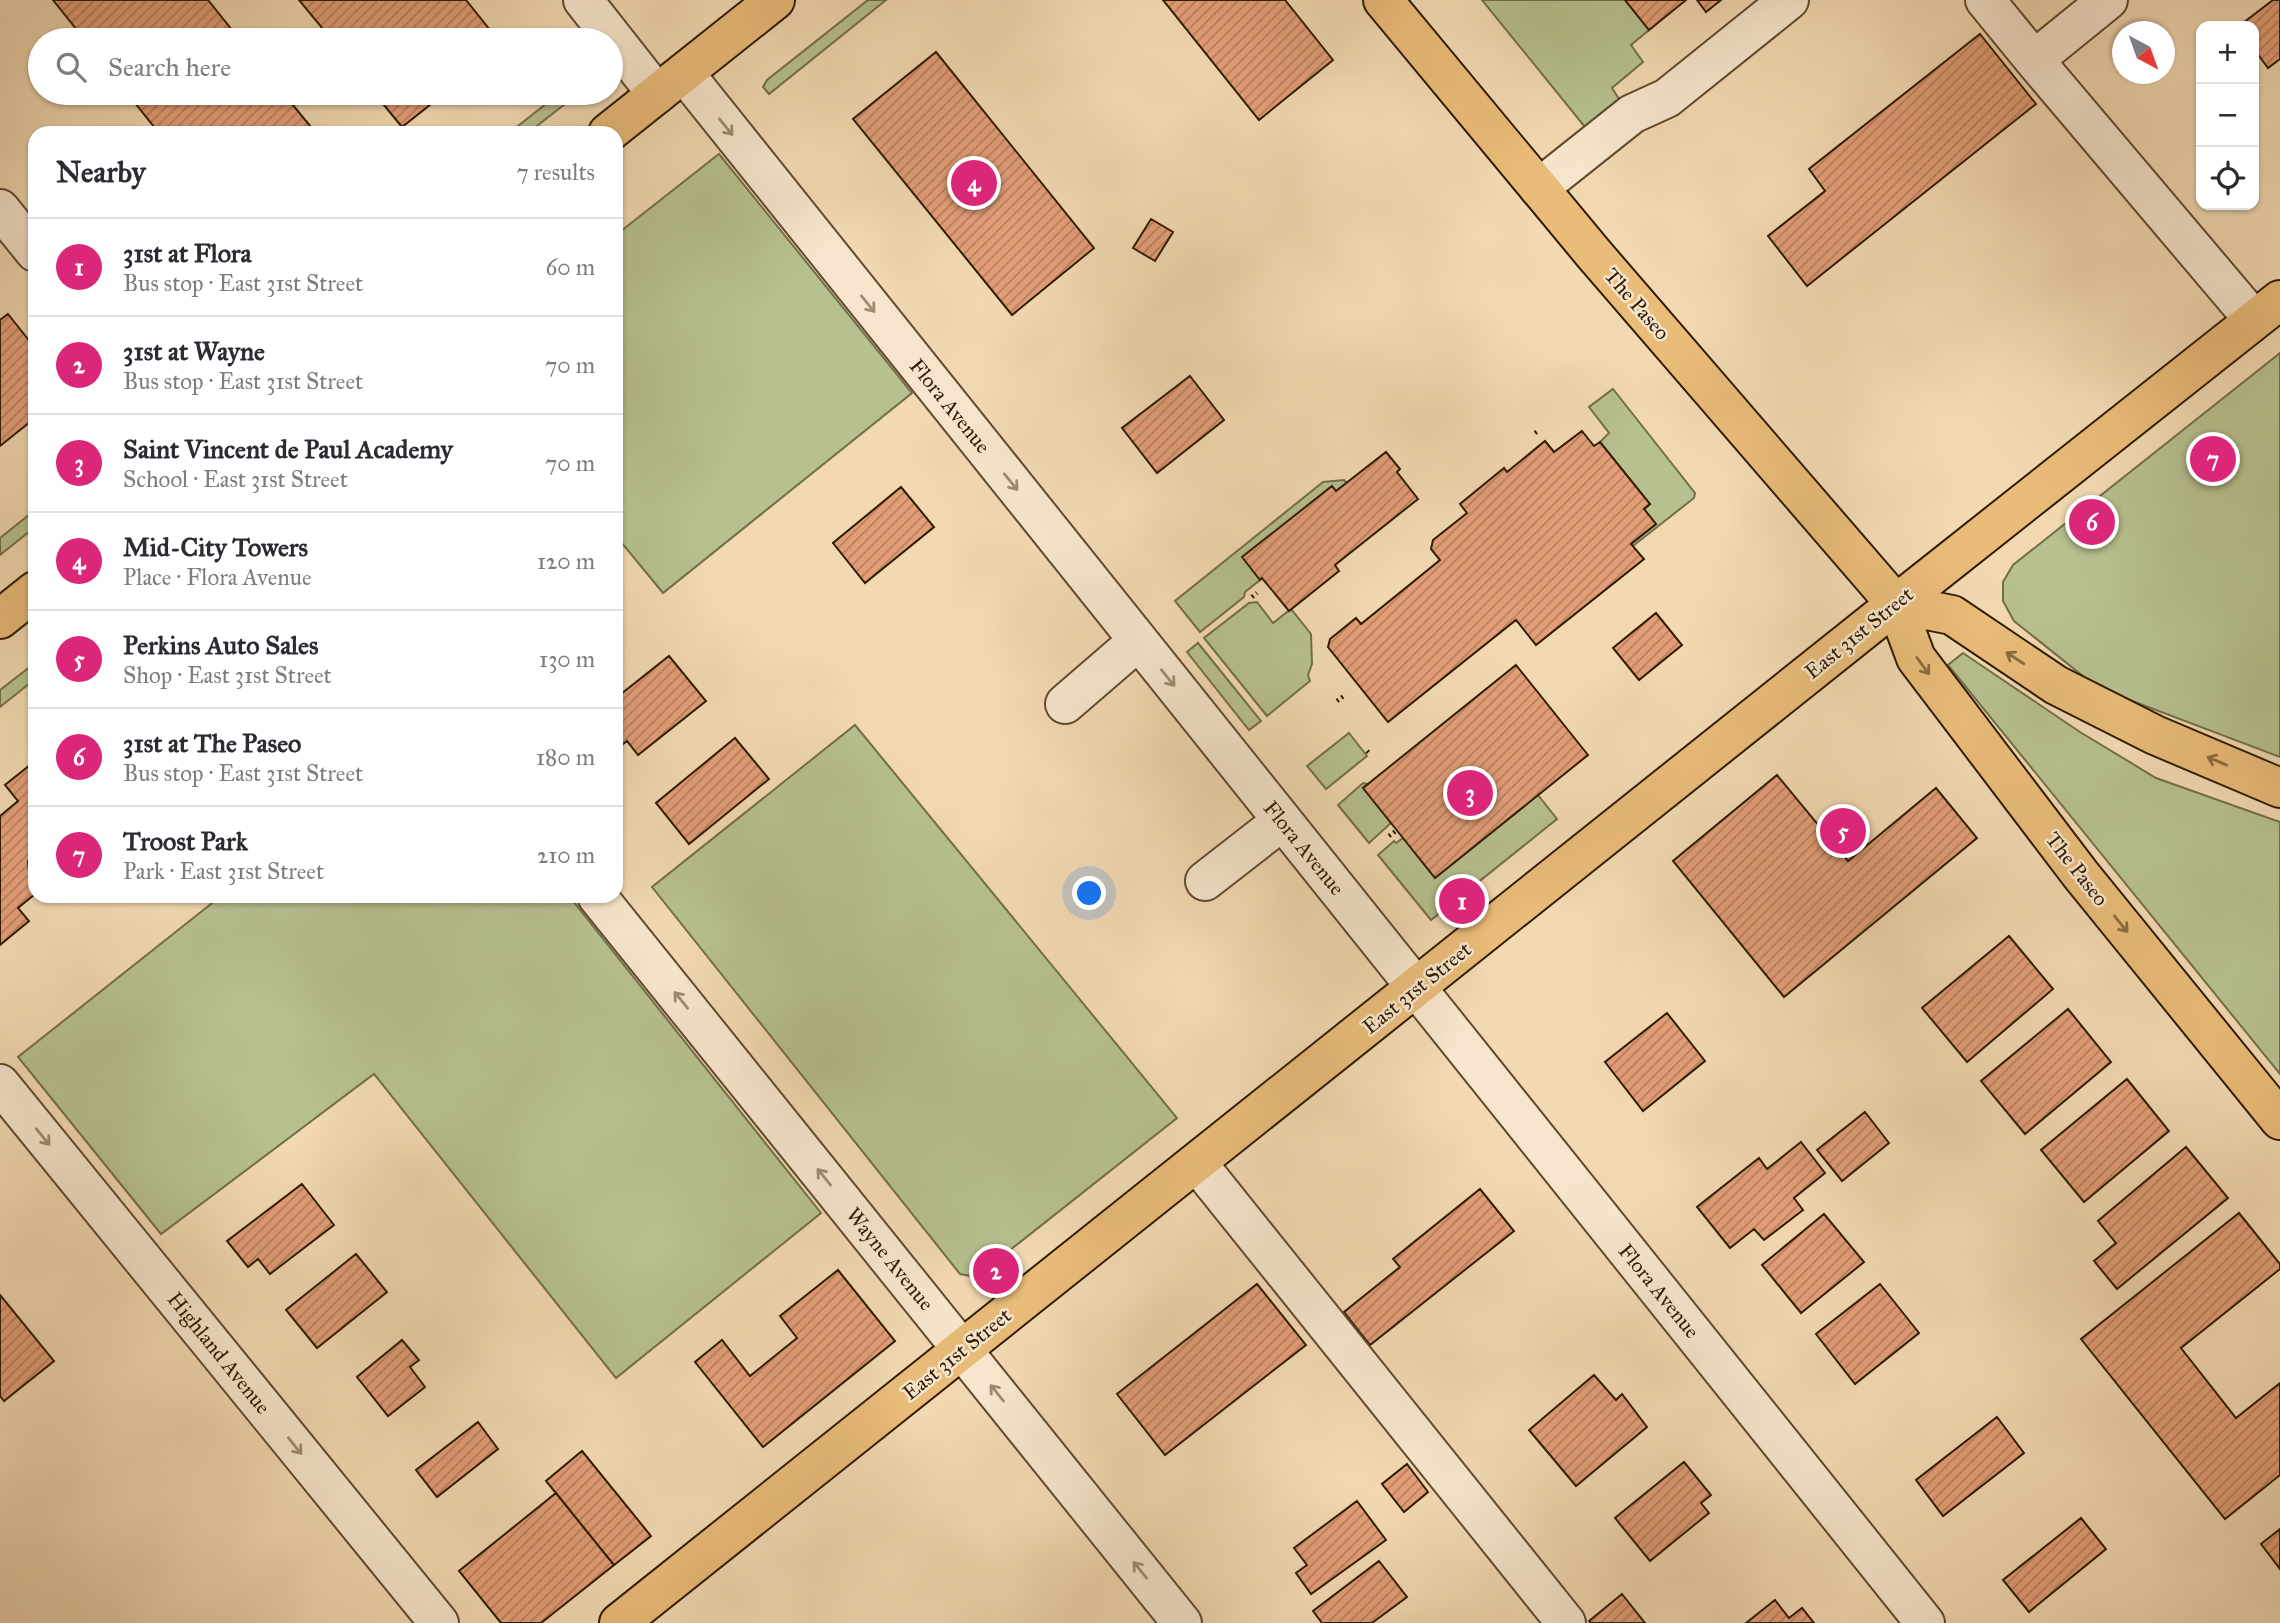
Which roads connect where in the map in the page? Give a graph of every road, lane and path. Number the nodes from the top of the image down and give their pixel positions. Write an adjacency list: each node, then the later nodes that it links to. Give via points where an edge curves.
1 (583, 0): 7 (street, Flora Avenue)
2 (775, 0): 10 (main road)
3 (1383, 0): 12 (main road, The Paseo)
4 (1789, 0): 12 (street, via 1667,98 1632,114)
5 (1985, 0): 9 (street)
6 (2108, 0): 9 (street)
7 (612, 28)
8 (623, 38): 10 (street, Flora Avenue)
9 (2034, 60): 15 (street)
10 (670, 83): 11 (main road); 19 (street, Flora Avenue, one-way to 19)
11 (617, 126)
12 (1539, 188): 17 (main road, The Paseo)
13 (0, 209): 14 (street)
14 (28, 243)
15 (2267, 310): 17 (main road, East 31st Street)
16 (28, 597): 18 (main road)
17 (1896, 604): 23 (main road, one-way to 17, via 2155,735 2056,685 1952,615); 29 (main road, East 31st Street); 31 (main road, The Paseo, one-way to 31, via 1916,658 2081,874)
18 (0, 619)
19 (1138, 641): 22 (street); 24 (street, Flora Avenue, one-way to 24)
20 (1345, 695): 21 (path)
21 (1337, 701)
22 (1065, 704)
23 (2280, 788)
24 (1282, 821): 27 (street); 29 (street, Flora Avenue)
25 (1397, 830): 26 (path)
26 (1389, 836)
27 (1205, 881)
28 (603, 903): 33 (street, Wayne Avenue, one-way to 28)
29 (1416, 988): 32 (main road, East 31st Street); 38 (street, Flora Avenue)
30 (0, 1084): 34 (street, Highland Avenue, one-way to 34)
31 (2280, 1120)
32 (1197, 1163): 33 (main road, East 31st Street); 37 (street)
33 (963, 1350): 35 (main road, East 31st Street); 36 (street, Wayne Avenue, one-way to 33)
34 (439, 1623)
35 (619, 1623)
36 (1182, 1623)
37 (1566, 1623)
38 (1925, 1623)

